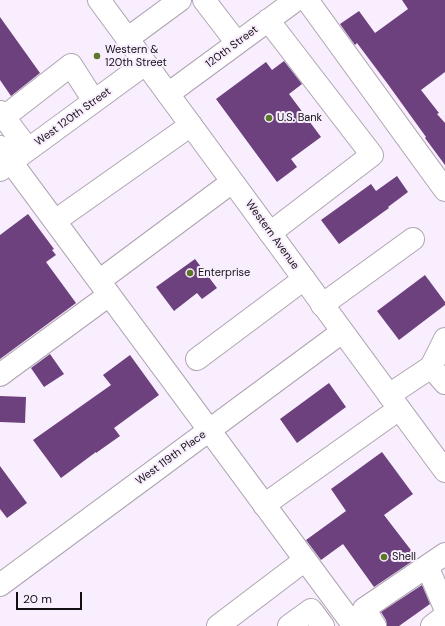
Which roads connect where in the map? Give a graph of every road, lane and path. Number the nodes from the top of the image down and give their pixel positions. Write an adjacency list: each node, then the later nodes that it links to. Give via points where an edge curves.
1 (99, 0): 7 (street, Western Avenue)
2 (179, 0): 7 (street)
3 (204, 0): 8 (street)
4 (296, 0): 6 (street, 120th Street)
5 (307, 0): 16 (street)
6 (268, 20): 8 (street, 120th Street); 18 (street, via 372,155)
7 (127, 39): 9 (street, Western Avenue)
8 (236, 43): 10 (street, 120th Street)
9 (145, 64): 10 (street, Western Avenue); 11 (street, West 120th Street)
10 (168, 94): 13 (street, Western Avenue)
11 (94, 101): 12 (street, via 71,66); 14 (street, West 120th Street)
12 (2, 114): 14 (street)
13 (191, 125): 15 (street, Western Avenue); 17 (street)
14 (10, 157): 17 (street)
15 (232, 182): 18 (street, Western Avenue); 21 (street)
16 (445, 190)
17 (55, 221): 21 (street)
18 (270, 233): 20 (street, Western Avenue)
19 (413, 239): 22 (street)
20 (304, 279): 22 (street, Western Avenue); 25 (street)
21 (104, 288): 26 (street); 29 (street)
22 (322, 305): 23 (street, Western Avenue)
23 (342, 332): 28 (street, Western Avenue); 29 (street, West 119th Place)
24 (445, 338): 27 (street)
25 (197, 359)
26 (0, 375)
27 (438, 375): 28 (street)
28 (394, 402): 30 (street, Western Avenue); 31 (street)
29 (209, 430): 31 (street); 35 (street, West 119th Place)
30 (445, 471)
31 (264, 505): 33 (street)
32 (445, 554): 34 (street)
33 (305, 560): 38 (street); 41 (street)
34 (427, 566): 36 (street); 42 (street, via 364,609)
35 (0, 585)
36 (445, 608)
37 (445, 616): 43 (street)
38 (218, 626)
39 (289, 626): 40 (street, via 311,610)
40 (323, 626)
41 (354, 626)
42 (375, 626)
43 (432, 626)

